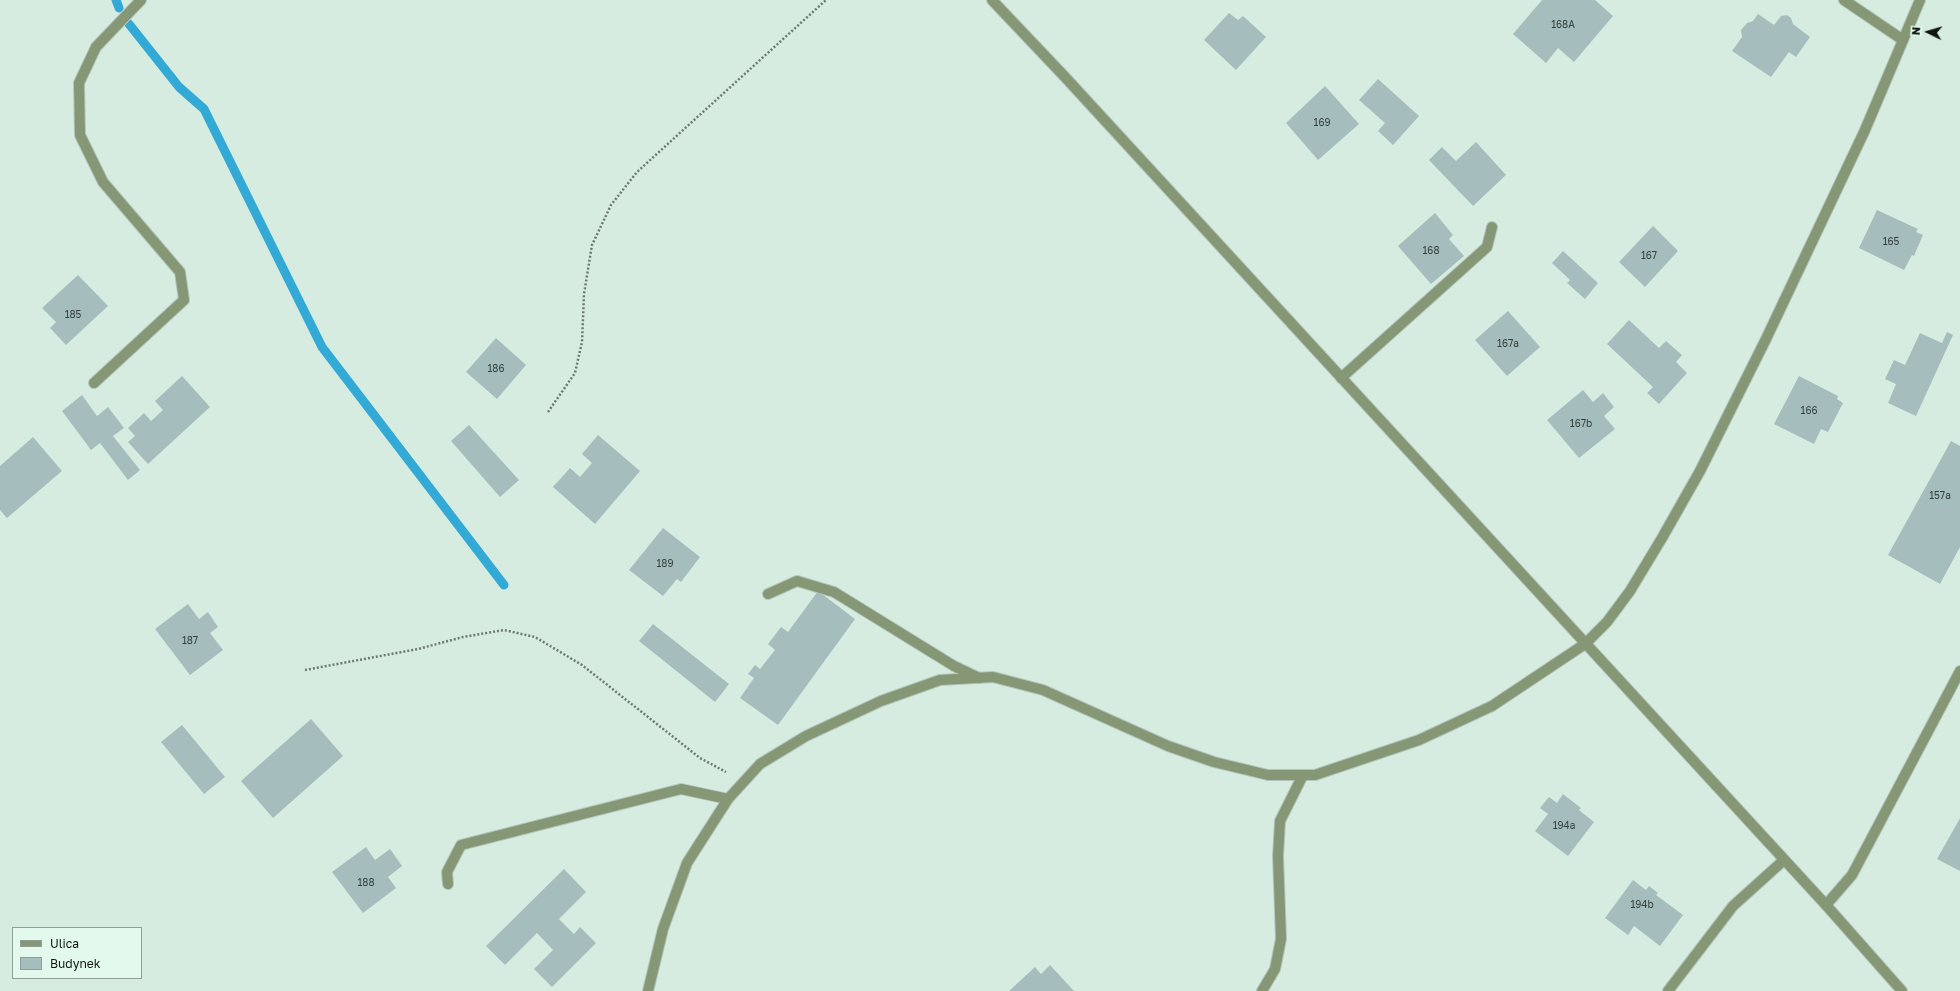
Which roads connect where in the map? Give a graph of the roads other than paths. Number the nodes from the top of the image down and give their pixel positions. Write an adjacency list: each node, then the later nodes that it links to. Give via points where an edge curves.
1 (141, 0): 8 (street, via 96,47 79,83 80,135 103,182 180,272 184,300)
2 (992, 0): 7 (street)
3 (1844, 0): 5 (street)
4 (1920, 0): 5 (street)
5 (1903, 40): 10 (street, via 1865,130 1700,471 1630,591 1607,622)
6 (1492, 227): 7 (street, via 1487,247)
7 (1341, 378): 10 (street)
8 (94, 382)
9 (768, 594): 12 (street, via 797,581 834,592 954,666)
10 (1585, 644): 13 (street, via 1492,706 1419,740 1315,775); 15 (street)
11 (1960, 671): 17 (street, via 1852,876)
12 (979, 678): 13 (street, via 993,677 1043,690 1168,746 1214,762 1268,775); 14 (street, via 940,680 881,701 806,736 760,764)
13 (1303, 775): 19 (street, via 1280,821 1278,856 1281,939 1275,969)
14 (728, 799): 16 (street, via 681,789 461,845 447,872); 18 (street, via 688,863 663,929)
15 (1784, 860): 17 (street); 20 (street, via 1733,906)
16 (448, 884)
17 (1826, 905): 21 (street)
18 (648, 991)
19 (1262, 991)
20 (1668, 991)
21 (1902, 991)

